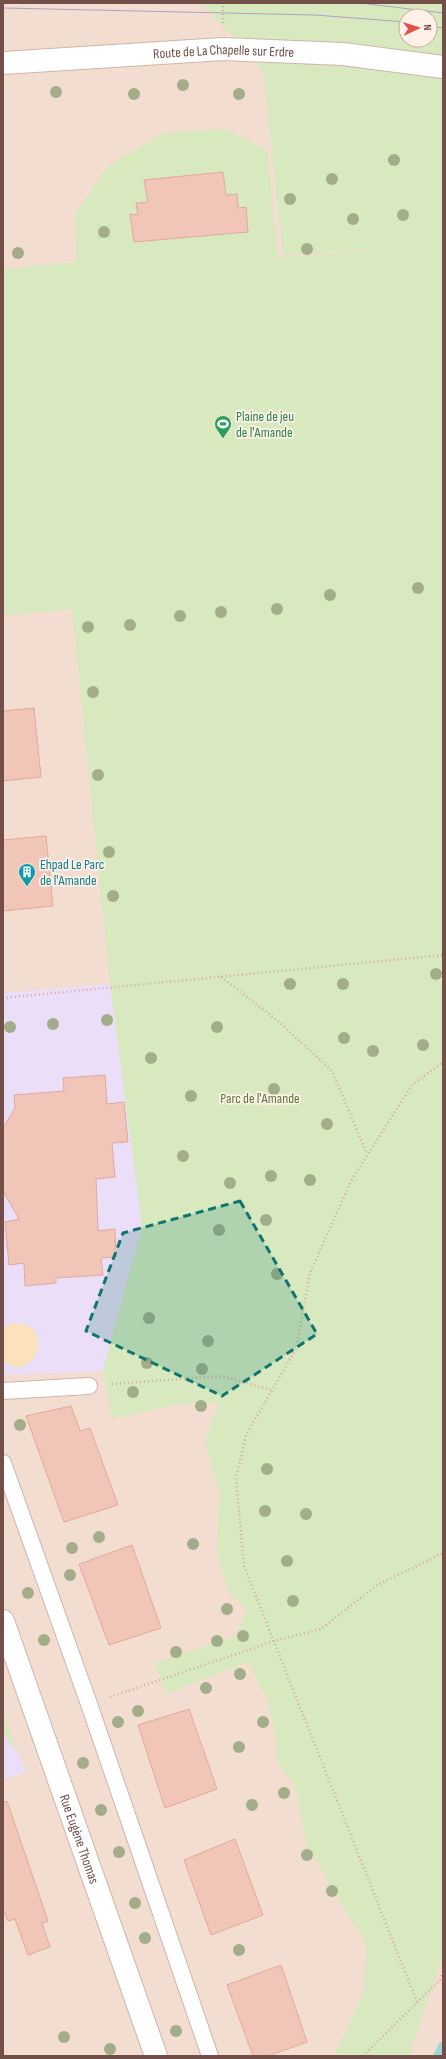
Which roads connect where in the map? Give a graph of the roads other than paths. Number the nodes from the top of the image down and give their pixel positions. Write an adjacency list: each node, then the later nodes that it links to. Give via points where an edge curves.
1 (3, 63): 2 (street, Route de La Chapelle sur Erdre, via 223,49 343,54)
2 (443, 67)
3 (90, 1386): 4 (lane)
4 (3, 1391)
5 (3, 1463): 8 (lane)
6 (3, 1621): 7 (street, Rue Eugène Thomas)
7 (156, 2056)
8 (210, 2056)

